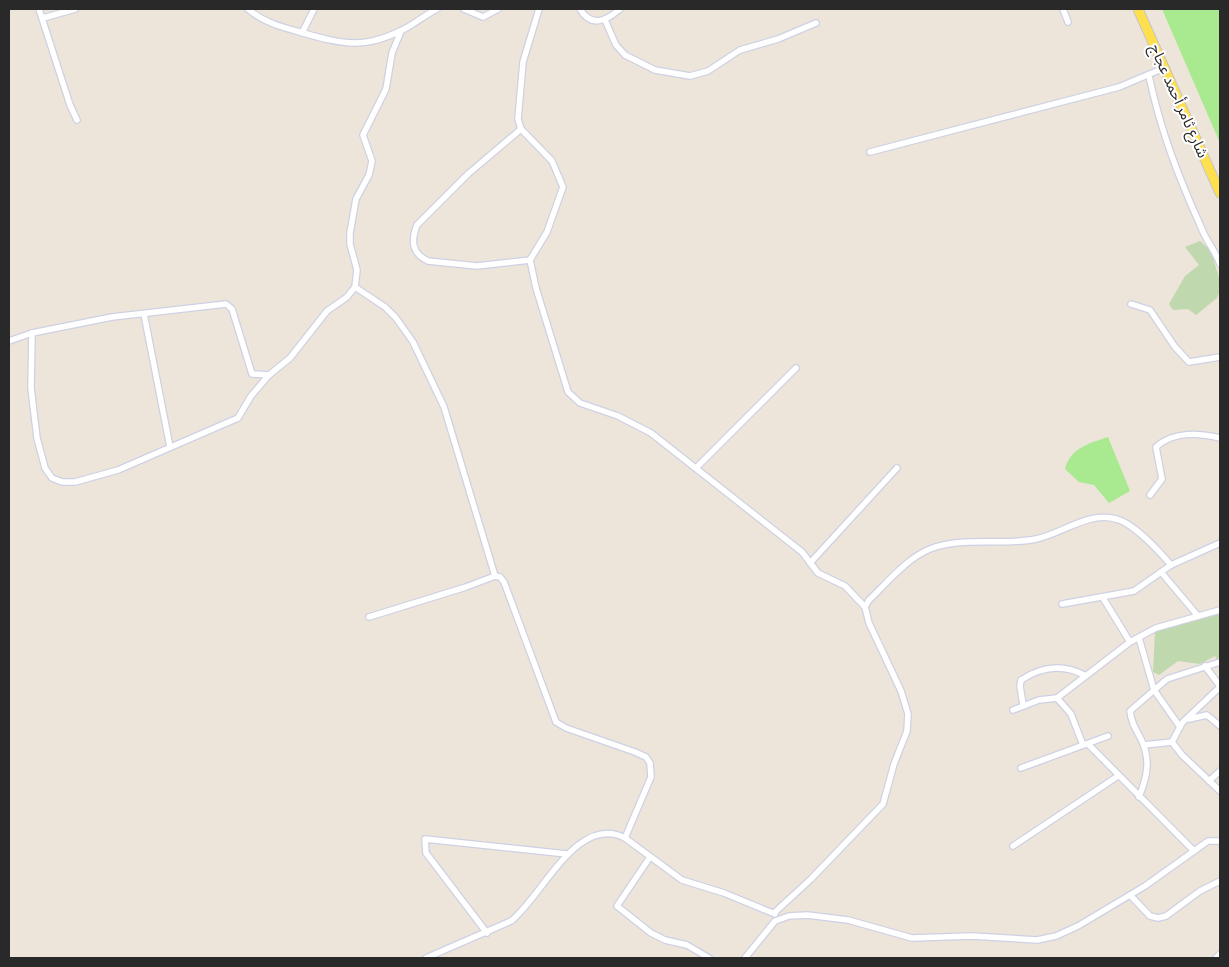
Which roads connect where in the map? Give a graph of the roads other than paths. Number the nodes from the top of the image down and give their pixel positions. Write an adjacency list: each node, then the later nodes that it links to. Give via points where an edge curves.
1 (39, 9): 13 (street)
2 (75, 9): 13 (street)
3 (248, 9): 18 (street, via 269,22)
4 (314, 9): 18 (street)
5 (438, 9): 17 (street)
6 (464, 9): 7 (street, via 483,17)
7 (498, 9)
8 (539, 9): 22 (street, via 523,62 518,119)
9 (580, 9): 14 (street, via 590,20)
10 (620, 9): 14 (street)
11 (1063, 9): 15 (street)
12 (1138, 9): 19 (main road, شارع ثامر أحمد عجاج)
13 (43, 18): 21 (street)
14 (605, 20): 16 (street, via 616,45 625,55 654,70 690,76 708,71 740,50 778,40)
15 (1068, 22)
16 (816, 23)
17 (401, 31): 18 (street, via 356,45); 28 (street, via 392,53 386,90 364,129 372,161 369,175 356,199 350,233 357,270)
18 (302, 33)
19 (1164, 68): 20 (street); 24 (main road, شارع ثامر أحمد عجاج)
20 (1148, 76): 23 (street, via 1046,107); 25 (street, via 1173,163 1203,233)
21 (77, 120)
22 (522, 129): 26 (street, via 552,161 563,187 547,232); 26 (street, via 468,174 417,224 412,244 421,258 436,262 477,266)
23 (870, 152)
24 (1220, 193)
25 (1218, 249): 27 (street)
26 (530, 260): 38 (street, via 568,392 573,398 634,423)
27 (1220, 264)
28 (355, 287): 35 (street, via 327,311 290,358); 45 (street, via 396,318 413,342 444,408)
29 (1131, 304): 33 (street, via 1150,310 1189,362)
30 (144, 314): 31 (street, via 90,320); 35 (street, via 226,304 232,309 252,374); 37 (street)
31 (32, 333): 32 (street); 37 (street, via 34,416 40,453 52,478 75,482 118,470)
32 (9, 341)
33 (1220, 357)
34 (796, 368): 38 (street)
35 (269, 375): 37 (street, via 238,418)
36 (1220, 438): 40 (street, via 1190,434 1156,447 1162,479)
37 (170, 447)
38 (696, 468): 42 (street, via 802,552)
39 (898, 468): 42 (street)
40 (1150, 495)
41 (1220, 542): 43 (street)
42 (810, 563): 48 (street, via 821,575 845,586)
43 (1171, 565): 44 (street); 48 (street, via 1123,522 1096,519 1036,539 931,548 915,558)
44 (1161, 572): 46 (street, via 1134,592); 50 (street)
45 (495, 576): 51 (street); 75 (street, via 504,582 556,722 635,752 646,757 650,764 650,777)
46 (1103, 598): 47 (street); 53 (street)
47 (1062, 604)
48 (865, 607): 83 (street, via 869,623 901,691 908,714 907,731 883,804)
49 (1220, 610): 50 (street)
50 (1198, 616): 52 (street, via 1156,628)
51 (369, 617)
52 (1139, 638): 53 (street); 58 (street)
53 (1130, 642): 56 (street)
54 (1220, 662): 55 (street)
55 (1205, 666): 57 (street); 58 (street, via 1167,678)
56 (1084, 675): 59 (street); 60 (street, via 1059,667 1027,676 1021,680 1020,686)
57 (1220, 686): 62 (street)
58 (1154, 690): 64 (street); 68 (street, via 1130,711)
59 (1057, 698): 60 (street); 67 (street, via 1071,714)
60 (1023, 705): 61 (street)
61 (1013, 710)
62 (1186, 720): 63 (street, via 1206,715); 64 (street)
63 (1220, 726)
64 (1180, 727): 66 (street)
65 (1108, 736): 67 (street)
66 (1172, 742): 68 (street); 72 (street)
67 (1086, 745): 69 (street); 71 (street)
68 (1144, 745): 74 (street, via 1148,771)
69 (1021, 768)
70 (1220, 771): 72 (street)
71 (1118, 776): 74 (street); 77 (street)
72 (1209, 781): 73 (street)
73 (1220, 790)
74 (1139, 797): 78 (street)
75 (625, 838): 79 (street, via 603,833 586,839); 80 (street)
76 (1220, 840): 78 (street, via 1208,840)
77 (1013, 846)
78 (1194, 851): 82 (street)
79 (568, 854): 85 (street, via 522,912); 85 (street, via 424,839 426,853)
80 (650, 857): 83 (street, via 682,880); 88 (street, via 618,906 651,933 687,945)
81 (1220, 882): 82 (street, via 1158,918 1150,916)
82 (1130, 895): 84 (street, via 1067,933 1037,940 972,936 912,938 848,920 807,915)
83 (774, 913): 84 (street)
84 (779, 918): 89 (street)
85 (487, 933): 87 (street)
86 (1220, 954): 90 (street)
87 (426, 958)
88 (709, 958)
89 (744, 958)
90 (1216, 958)

